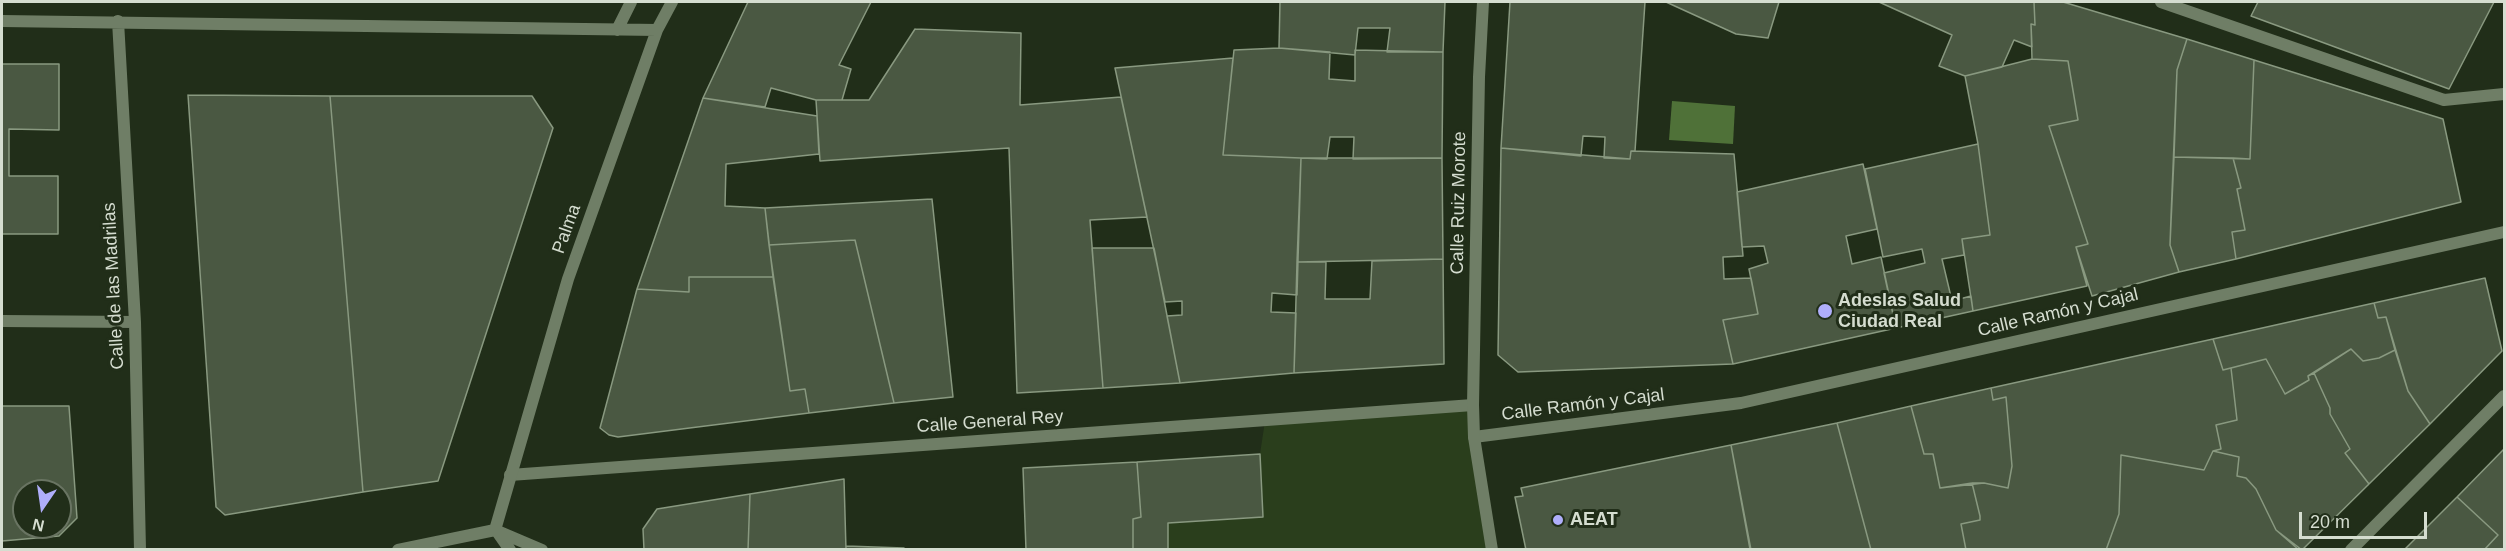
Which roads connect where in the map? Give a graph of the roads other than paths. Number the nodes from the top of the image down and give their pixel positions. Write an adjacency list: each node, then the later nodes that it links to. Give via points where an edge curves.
1 (631, 2): 7 (street)
2 (672, 2): 8 (street, Palma)
3 (1483, 2): 14 (street, Calle Ruiz Morote)
4 (2161, 2): 9 (street, via 2444,100)
5 (2, 21): 6 (street)
6 (118, 21): 7 (street); 12 (street, Calle de las Madrilas)
7 (616, 30): 8 (street)
8 (657, 30): 16 (street, Palma, via 568,279)
9 (2505, 94)
10 (2505, 232): 15 (street, Calle Ramón y Cajal, via 1741,403)
11 (2, 321): 12 (street)
12 (135, 322): 18 (street, Calle de las Madrilas)
13 (2505, 396): 23 (street)
14 (1473, 405): 15 (street, Calle Ruiz Morote); 16 (street, Calle General Rey)
15 (1474, 437): 22 (street, Calle Ruiz Morote)
16 (510, 475): 17 (street, Palma)
17 (495, 530): 19 (street); 20 (street); 21 (street)
18 (140, 549)
19 (398, 549)
20 (510, 549)
21 (542, 549)
22 (1492, 549)
23 (2351, 549)

